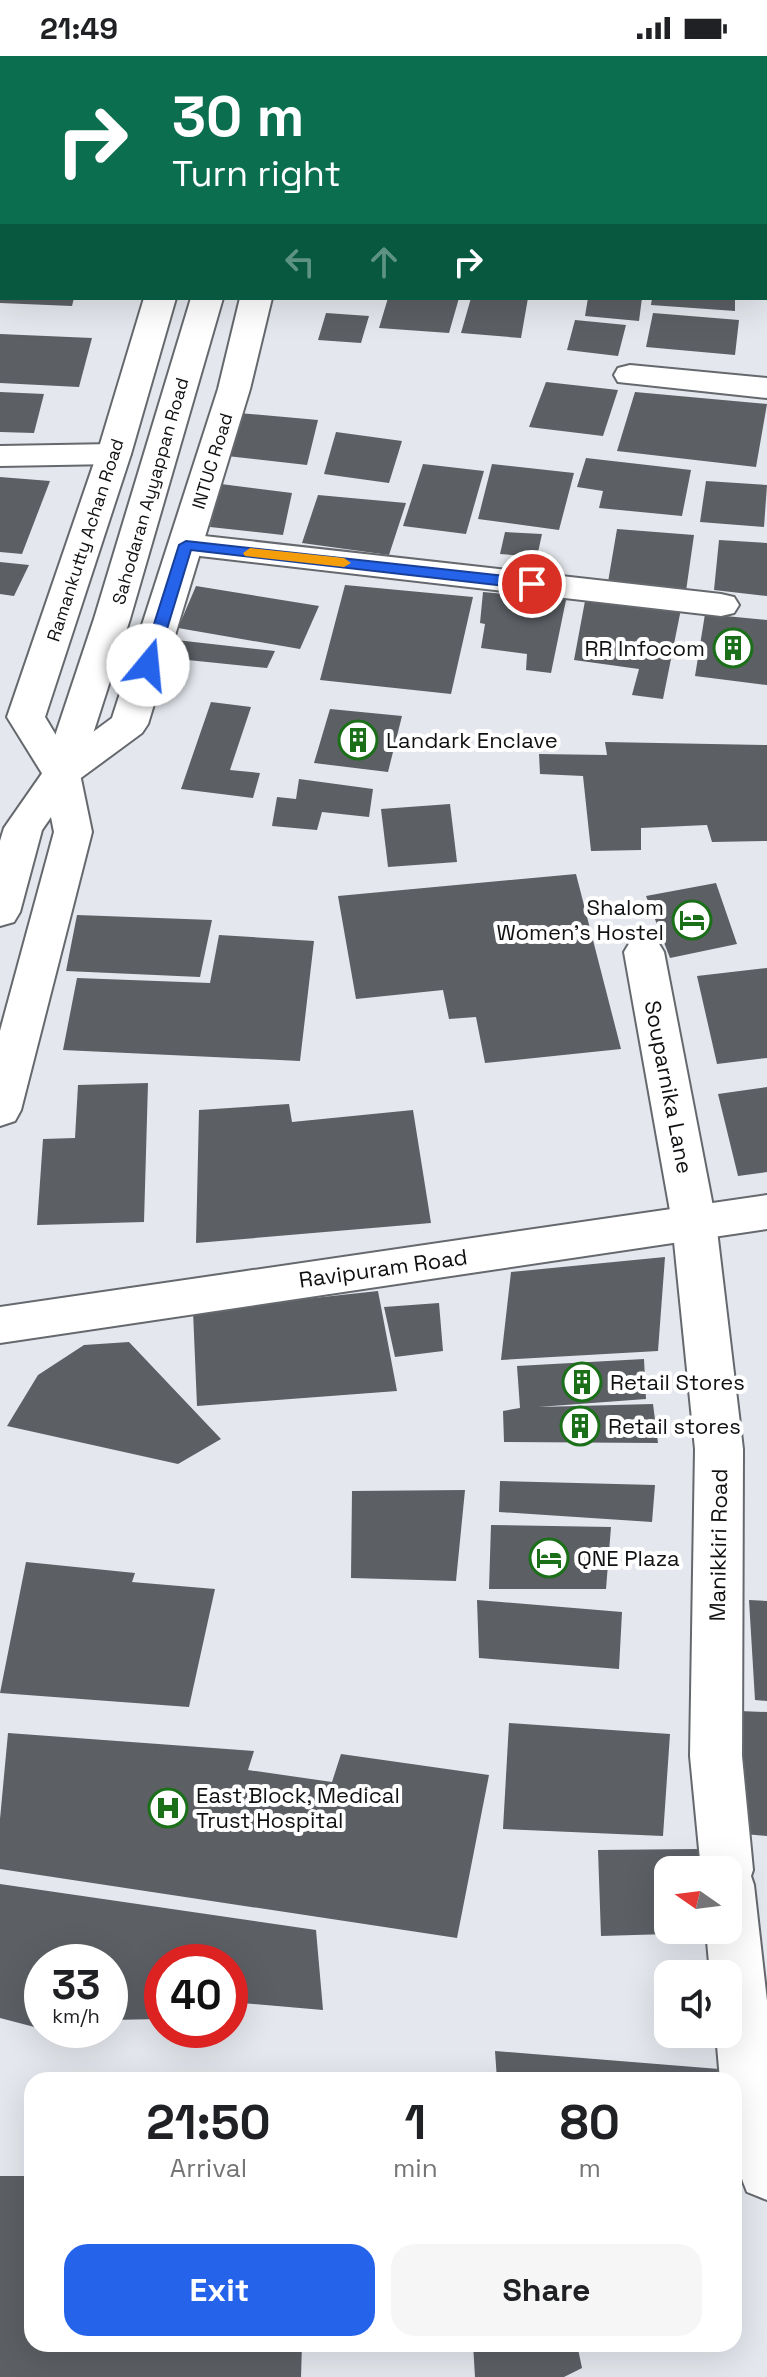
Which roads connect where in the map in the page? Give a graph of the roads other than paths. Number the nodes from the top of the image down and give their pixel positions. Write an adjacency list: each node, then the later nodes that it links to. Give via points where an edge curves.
1 (159, 300): 6 (street, Ramankutty Achan Road)
2 (206, 300): 11 (street, Sahodaran Ayyappan Road)
3 (256, 300): 8 (street, INTUC Road)
4 (630, 375): 5 (street)
5 (767, 388)
6 (114, 454): 7 (street); 10 (street, Ramankutty Achan Road)
7 (0, 456)
8 (186, 545): 9 (street); 11 (street, INTUC Road, via 129,724)
9 (721, 605)
10 (13, 715): 11 (street, Ramankutty Achan Road)
11 (61, 774): 12 (street, Sahodaran Ayyappan Road, via 23,828); 14 (street, Sahodaran Ayyappan Road, via 73,832)
12 (0, 912)
13 (644, 952): 16 (street, Souparnika Lane)
14 (0, 1110)
15 (767, 1212): 16 (street, Ravipuram Road)
16 (694, 1222): 17 (street, Ravipuram Road); 18 (street, Manikkiri Road, via 719,1449 716,1756)
17 (0, 1325)
18 (731, 1856)
19 (741, 1944): 20 (street, Manikkiri Road, via 753,2132)
20 (767, 2172)

